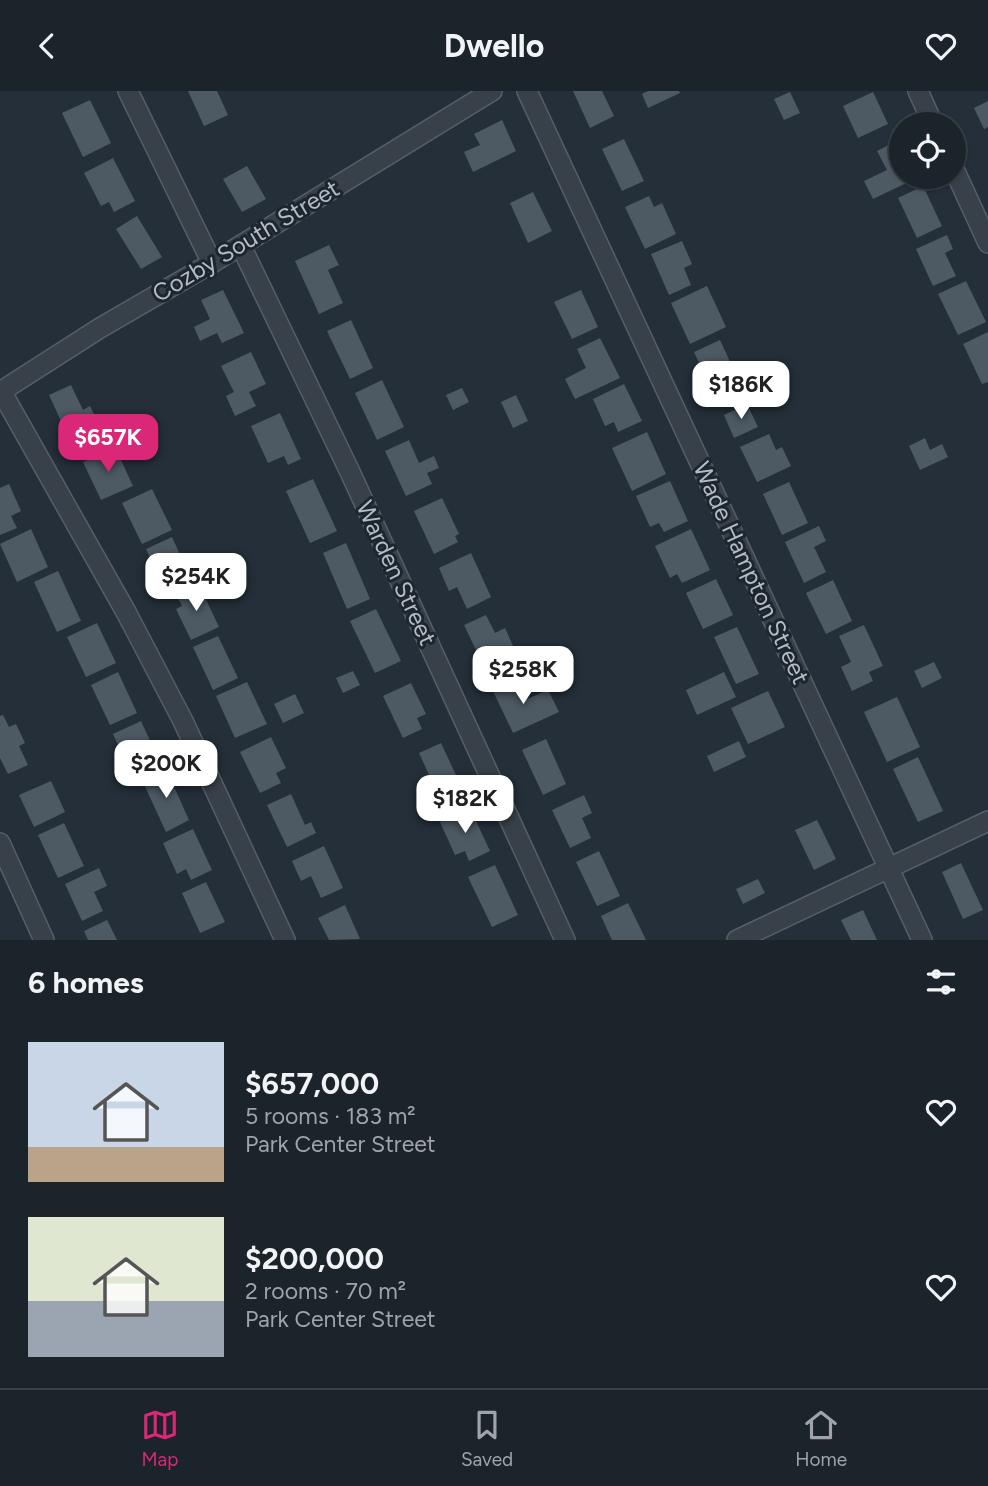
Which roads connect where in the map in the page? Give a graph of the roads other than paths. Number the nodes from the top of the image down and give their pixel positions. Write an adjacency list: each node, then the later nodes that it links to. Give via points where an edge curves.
1 (128, 91): 9 (street)
2 (492, 91): 8 (street, Cozby South Street)
3 (527, 91): 13 (street, Wade Hampton Street)
4 (918, 91): 5 (street)
5 (928, 112)
6 (963, 189): 7 (street)
7 (988, 243)
8 (240, 246): 9 (street, Cozby South Street); 16 (street, Warden Street)
9 (212, 263): 10 (street, Cozby South Street)
10 (1, 392): 15 (street, via 127,612)
11 (988, 821): 13 (street)
12 (0, 843): 14 (street)
13 (888, 867): 17 (street); 18 (street, Wade Hampton Street)
14 (44, 940)
15 (285, 940)
16 (565, 940)
17 (737, 940)
18 (922, 940)

